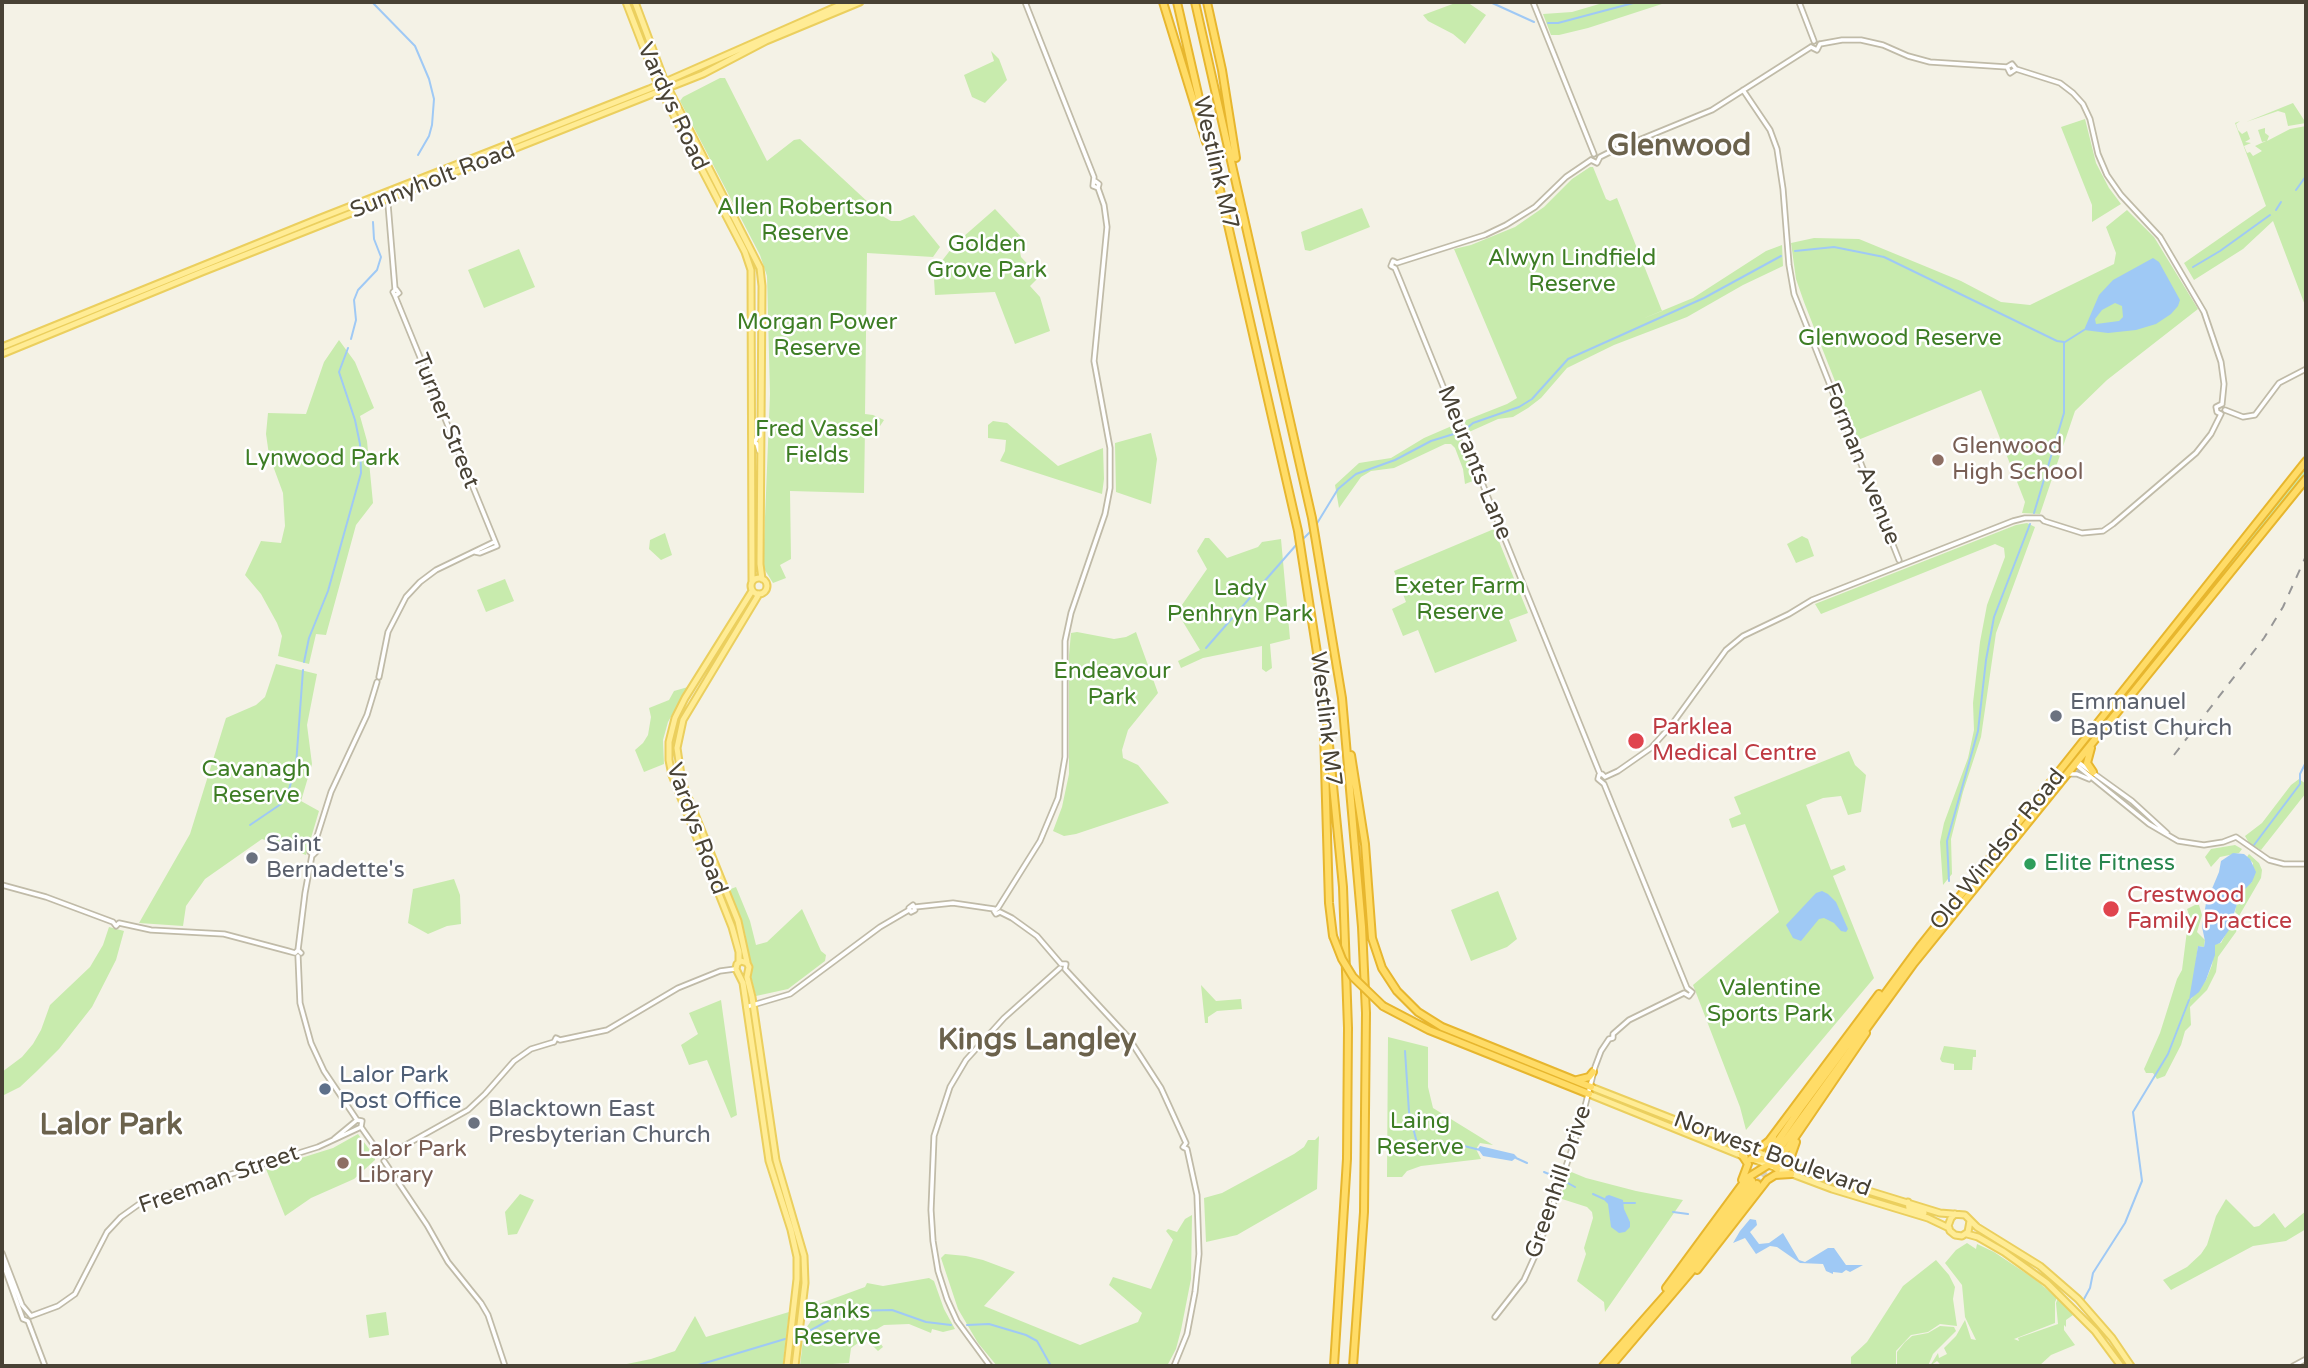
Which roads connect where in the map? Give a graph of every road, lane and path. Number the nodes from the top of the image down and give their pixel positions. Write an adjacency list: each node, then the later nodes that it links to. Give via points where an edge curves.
1 (626, 2): 15 (main road, Vardys Road)
2 (635, 2): 15 (main road, Vardys Road)
3 (847, 2): 15 (main road, Sunnyholt Road)
4 (860, 2): 15 (main road, Sunnyholt Road, via 766,41 722,66)
5 (1025, 2): 49 (street, via 1104,205 1107,227 1094,360 1110,448 1110,488 1066,634 1065,764 1056,806 1040,842)
6 (1163, 2): 19 (highway)
7 (1177, 2): 19 (highway, Westlink M7)
8 (1195, 2): 22 (highway, Westlink M7)
9 (1207, 2): 22 (highway)
10 (1533, 2): 17 (street)
11 (1799, 2): 12 (street)
12 (1814, 41): 13 (street); 14 (street)
13 (1820, 44): 14 (street, via 1817,50); 27 (street, via 1861,40 1930,62 2012,64 2073,93 2090,119 2110,181 2160,237 2204,312 2221,362)
14 (1811, 47): 16 (street)
15 (663, 86): 21 (main road, Sunnyholt Road); 26 (main road, Vardys Road, via 759,263); 29 (main road, Vardys Road, via 750,265)
16 (1744, 90): 18 (street, via 1708,112); 33 (street, Forman Avenue, via 1777,149 1794,295)
17 (1594, 154): 18 (street); 20 (street)
18 (1600, 157): 20 (street, via 1597,163)
19 (1214, 160): 38 (highway, Westlink M7, via 1298,531)
20 (1591, 160): 44 (street, Meurants Lane, via 1506,225 1391,262 1391,267)
21 (388, 195): 23 (main road, Sunnyholt Road); 24 (main road, Sunnyholt Road); 50 (street, Turner Street, via 395,289 399,293 395,296 496,544 431,573 406,597 388,632 367,715 310,851)
22 (1243, 207): 39 (highway, Westlink M7, via 1318,547)
23 (2, 347)
24 (2, 354)
25 (2306, 368): 28 (street, via 2279,383 2255,415)
26 (762, 401): 29 (street, via 757,439); 31 (main road, Vardys Road)
27 (2222, 404): 28 (street); 28 (street, via 2216,407)
28 (2223, 412): 33 (street, via 2199,450 2110,527 2082,533 2027,518)
29 (752, 441): 31 (street, via 758,447); 35 (main road, Vardys Road)
30 (2306, 461): 41 (highway, Old Windsor Road)
31 (762, 470): 34 (main road, Vardys Road)
32 (2306, 479): 40 (highway, Old Windsor Road)
33 (1900, 562): 44 (street, via 1809,601 1735,642 1660,739)
34 (762, 579): 35 (main road); 37 (main road, via 767,587)
35 (752, 582): 36 (main road)
36 (752, 591): 37 (main road); 51 (main road, Vardys Road, via 674,718 669,742 672,775 732,927)
37 (759, 594): 52 (main road, Vardys Road, via 683,720 677,748 682,782 738,921)
38 (1319, 667): 61 (highway, bridge, via 1329,903 1334,936 1353,977 1383,1006 1414,1023); 94 (highway, Westlink M7, via 1330,745 1346,950 1348,1159)
39 (1342, 698): 60 (highway, via 1364,844 1369,916 1380,962 1397,991 1430,1021); 95 (highway, Westlink M7, via 1366,1013 1365,1159)
40 (2092, 746): 41 (highway, Old Windsor Road); 42 (highway, via 2087,763)
41 (2074, 761): 42 (street); 43 (highway, Old Windsor Road); 45 (street); 56 (highway, Old Windsor Road)
42 (2093, 772): 46 (street)
43 (2069, 774): 45 (street); 56 (highway, Old Windsor Road)
44 (1604, 779): 59 (street, Greenhill Drive, via 1691,994 1639,1014 1607,1035)
45 (2094, 780): 46 (street)
46 (2171, 837): 47 (street, via 2204,845 2236,837 2269,860)
47 (2306, 864)
48 (2, 885): 50 (street, via 113,922 117,919 151,930 232,935)
49 (998, 910): 53 (street, via 1032,932); 57 (street, via 953,903 915,907 880,927 790,994)
50 (297, 953): 62 (street, via 300,1003 310,1043)
51 (739, 961): 52 (main road); 55 (main road)
52 (747, 962): 54 (main road, Vardys Road)
53 (1062, 967): 92 (street, via 1004,1018 966,1060 950,1087 934,1136 931,1210 938,1271 957,1321); 93 (street, via 1147,1063 1186,1143 1199,1211 1199,1254 1187,1334)
54 (748, 971): 55 (main road); 57 (main road)
55 (738, 972): 58 (main road); 68 (street, via 720,971 678,988 607,1030 560,1041 556,1038 537,1046 519,1057 468,1110)
56 (1903, 973): 63 (highway); 64 (highway, via 1874,1001); 65 (highway, Old Windsor Road)
57 (754, 1006): 58 (street); 86 (main road, via 776,1160 804,1256 806,1283)
58 (746, 1007): 88 (main road, via 769,1161 797,1257)
59 (1593, 1072): 60 (highway); 61 (street, Greenhill Drive)
60 (1576, 1081): 61 (highway)
61 (1590, 1091): 66 (main road, Norwest Boulevard); 67 (main road, Norwest Boulevard); 85 (street, Greenhill Drive, via 1534,1259)
62 (357, 1124): 68 (street); 83 (street, Freeman Street, via 332,1141 300,1153 138,1205 107,1232 75,1294 58,1306)
63 (1802, 1128): 70 (highway); 71 (highway)
64 (1773, 1136): 66 (highway, via 1764,1146); 70 (highway)
65 (1778, 1146)
66 (1750, 1150): 70 (main road, Norwest Boulevard)
67 (1742, 1155): 69 (main road, Norwest Boulevard); 75 (highway, via 1748,1164 1746,1173)
68 (383, 1157): 90 (street, via 448,1262 481,1303)
69 (1751, 1159): 70 (highway)
70 (1770, 1162): 71 (highway); 72 (main road, Norwest Boulevard); 73 (highway); 75 (highway, via 1747,1178)
71 (1790, 1165): 74 (main road, Norwest Boulevard)
72 (1791, 1174): 73 (highway); 77 (main road, Norwest Boulevard)
73 (1767, 1180): 84 (highway, via 1704,1261)
74 (1908, 1202): 76 (main road, Norwest Boulevard); 77 (main road, via 1909,1208)
75 (1726, 1209): 84 (highway)
76 (1956, 1214): 78 (main road); 79 (main road)
77 (1928, 1218): 79 (main road, Norwest Boulevard)
78 (1970, 1221): 80 (main road); 99 (main road, via 2040,1266 2078,1299)
79 (1949, 1228): 80 (main road, via 1955,1235)
80 (1966, 1234): 98 (main road, via 1978,1237 2047,1283 2082,1316)
81 (2, 1253): 83 (street)
82 (2, 1261): 83 (street)
83 (27, 1315): 89 (street)
84 (1649, 1316): 84 (highway, via 1677,1282 1754,1183 1695,1267); 96 (highway); 97 (highway)
85 (1495, 1317)
86 (798, 1343): 88 (main road, via 793,1340); 91 (main road)
87 (2306, 1359): 100 (street)
88 (787, 1364)
89 (45, 1366)
90 (505, 1366)
91 (795, 1366)
92 (990, 1366)
93 (1174, 1366)
94 (1334, 1366)
95 (1353, 1366)
96 (1603, 1366)
97 (1611, 1366)
98 (2121, 1366)
99 (2131, 1366)
100 (2293, 1366)

